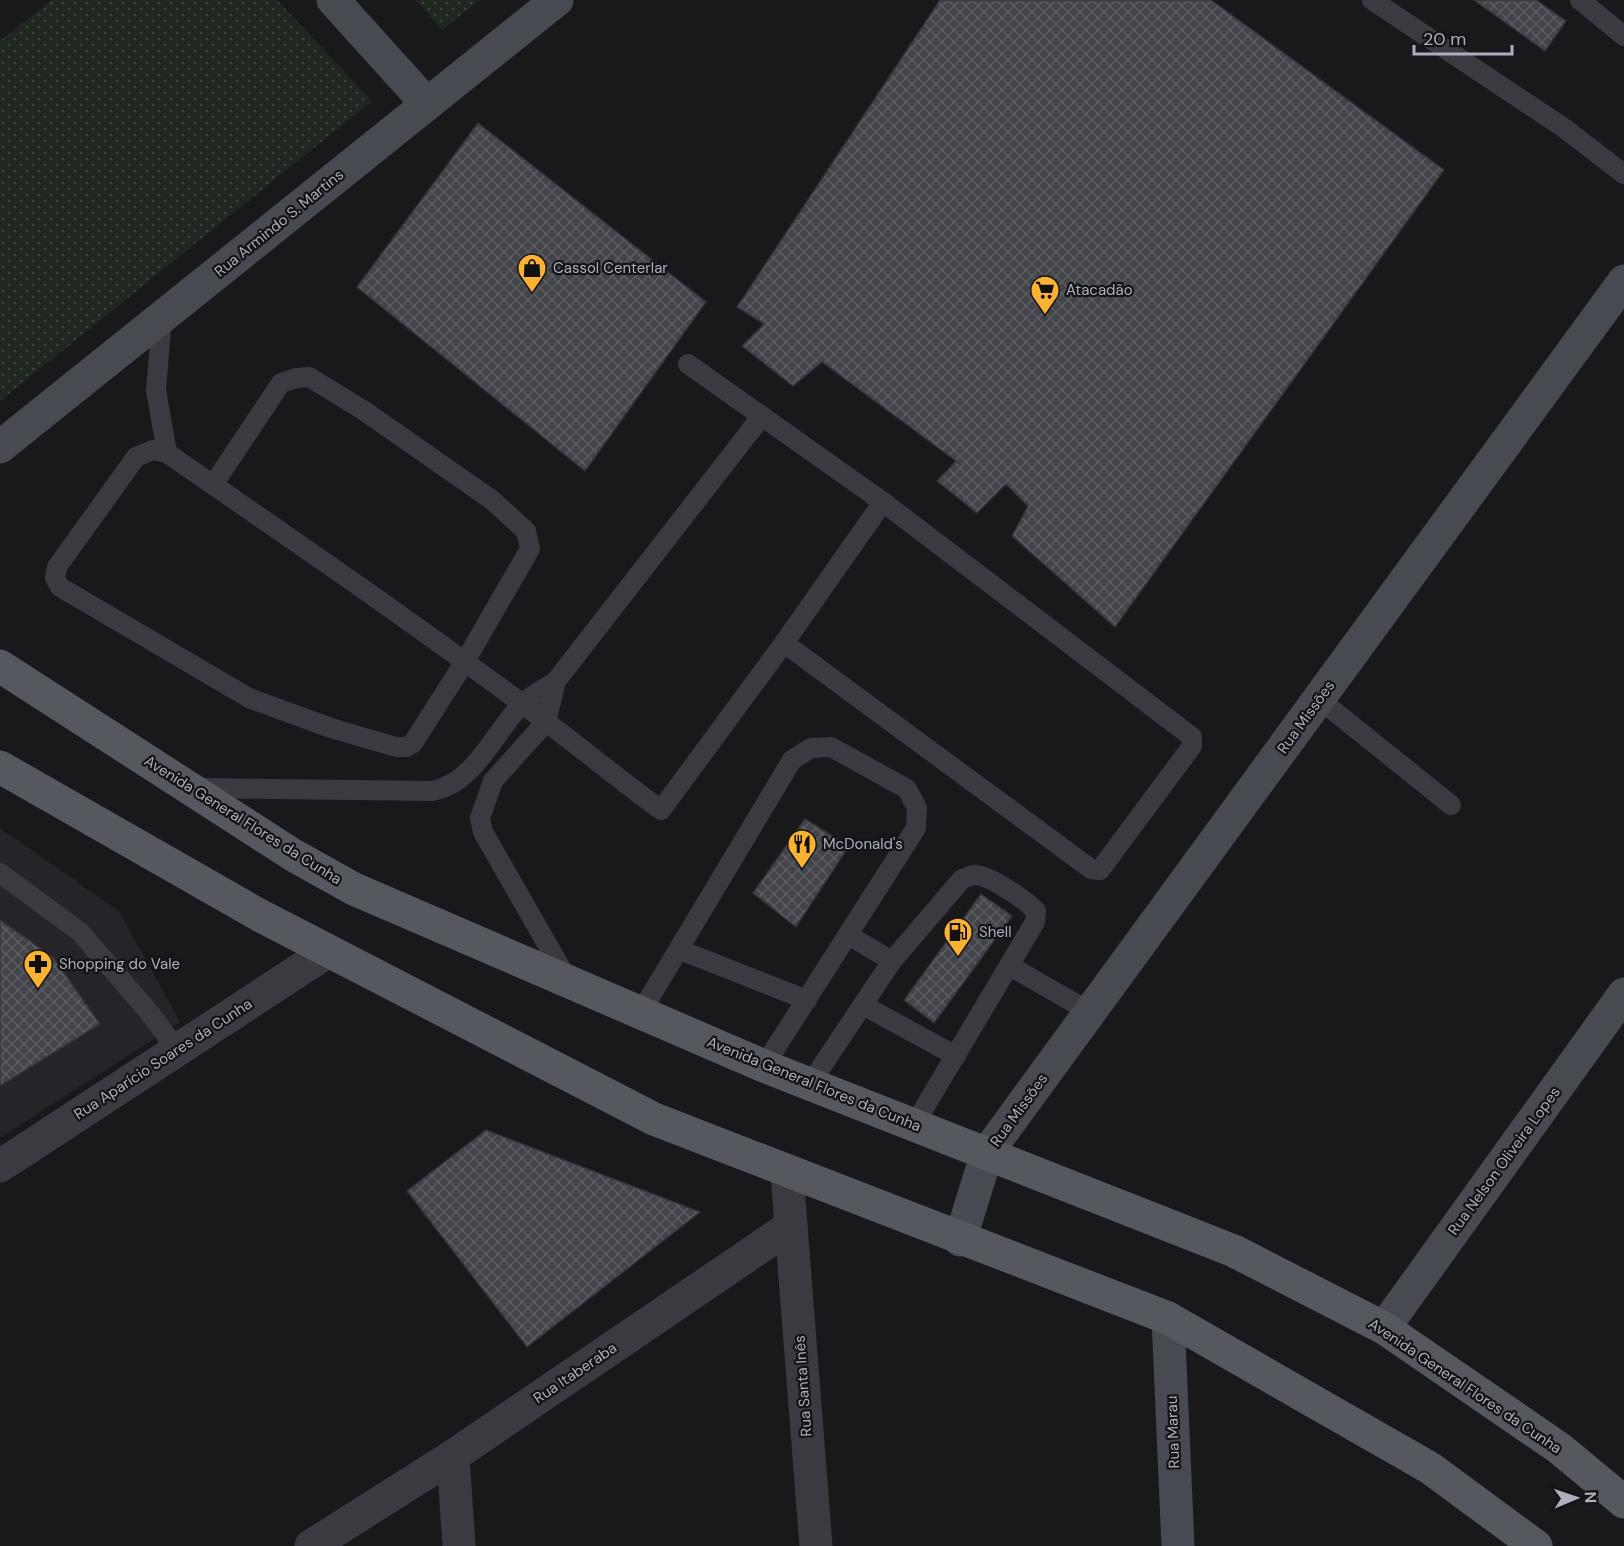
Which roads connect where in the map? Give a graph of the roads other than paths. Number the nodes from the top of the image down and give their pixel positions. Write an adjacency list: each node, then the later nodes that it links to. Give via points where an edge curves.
1 (333, 0): 6 (street)
2 (557, 0): 6 (street, Rua Armindo S. Martins)
3 (1372, 0): 7 (lane, via 1564,128)
4 (1580, 0): 5 (lane)
5 (1624, 36)
6 (427, 104): 9 (street, Rua Armindo S. Martins)
7 (1624, 174)
8 (1624, 280): 20 (street, Rua Missões)
9 (162, 317): 12 (street, Rua Armindo S. Martins); 13 (lane, via 156,390)
10 (688, 364): 11 (lane)
11 (762, 416): 15 (lane); 19 (lane)
12 (0, 447)
13 (167, 453): 14 (lane); 17 (lane, via 153,450 136,457 57,567 55,578 60,587 249,698 396,747 413,743)
14 (213, 485): 17 (lane); 17 (lane, via 281,383 309,377 492,500 526,531 530,549)
15 (883, 502): 16 (lane); 16 (lane, via 1187,732 1192,737 1192,747 1096,871)
16 (784, 643): 22 (lane, via 661,810)
17 (464, 663): 21 (lane)
18 (0, 666): 24 (main road, Avenida General Flores da Cunha)
19 (556, 681): 21 (lane); 22 (lane)
20 (1318, 699): 25 (lane); 37 (street, Rua Missões)
21 (522, 705): 22 (lane); 24 (lane, via 455,784 432,792)
22 (546, 722): 32 (lane, via 493,781 480,818 483,832)
23 (0, 767): 29 (main road)
24 (189, 788): 32 (main road, Avenida General Flores da Cunha, via 354,889)
25 (1451, 805)
26 (0, 873): 38 (lane, via 80,932)
27 (848, 935): 28 (lane, via 916,828 917,808 907,789 831,747 811,748 792,760); 30 (lane); 34 (lane)
28 (680, 950): 34 (lane); 36 (lane)
29 (327, 952): 38 (street, Rua Aparício Soares da Cunha); 45 (main road, via 654,1119)
30 (892, 961): 31 (lane, via 962,879 974,874 987,878 1036,911 1035,922); 35 (lane)
31 (1010, 966): 37 (lane); 39 (lane)
32 (570, 983): 36 (main road, Avenida General Flores da Cunha)
33 (1624, 994): 49 (street, Rua Nelson Oliveira Lopes)
34 (807, 1000): 40 (lane)
35 (863, 1005): 39 (lane); 41 (lane)
36 (641, 1012): 40 (main road, Avenida General Flores da Cunha)
37 (1090, 1012): 43 (street, Rua Missões)
38 (177, 1050): 44 (street, Rua Aparício Soares da Cunha)
39 (956, 1056): 42 (lane)
40 (764, 1066): 41 (main road, Avenida General Flores da Cunha)
41 (810, 1084): 42 (main road, Avenida General Flores da Cunha)
42 (914, 1125): 43 (main road, Avenida General Flores da Cunha)
43 (987, 1153): 47 (street, Rua Missões); 49 (main road, Avenida General Flores da Cunha, via 1234,1251)
44 (0, 1166)
45 (787, 1171): 46 (street); 47 (main road)
46 (791, 1226): 50 (street, Rua Itaberaba); 54 (street, Rua Santa Inês)
47 (960, 1240): 48 (main road)
48 (1168, 1318): 55 (street, Rua Marau); 56 (main road, via 1430,1468)
49 (1384, 1328): 51 (main road, Avenida General Flores da Cunha, via 1559,1448)
50 (453, 1456): 52 (street, Rua Itaberaba); 53 (street)
51 (1624, 1502)
52 (311, 1546)
53 (459, 1546)
54 (816, 1546)
55 (1178, 1546)
56 (1536, 1546)

